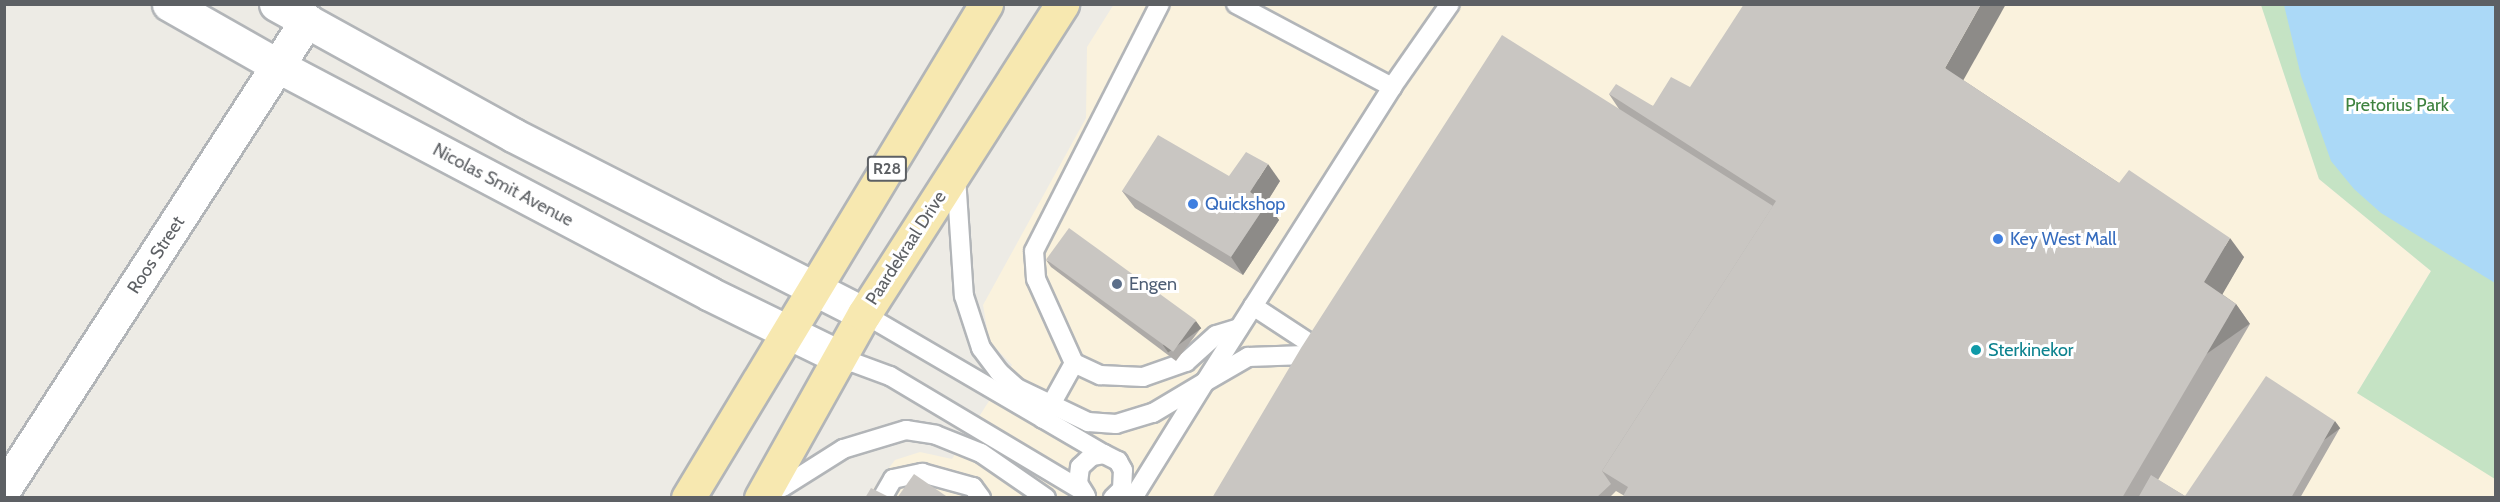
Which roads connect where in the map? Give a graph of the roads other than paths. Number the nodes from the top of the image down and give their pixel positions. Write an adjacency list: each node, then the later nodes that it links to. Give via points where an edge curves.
1 (169, 4): 9 (street, Nicolas Smit Avenue)
2 (276, 4): 8 (street)
3 (986, 4): 12 (main road, R28)
4 (1062, 4): 11 (main road, Paardekraal Drive)
5 (1160, 4): 18 (lane, via 1034,251 1036,279)
6 (1236, 4): 10 (lane)
7 (1450, 4): 10 (lane)
8 (307, 20): 9 (street, Roos Street); 12 (street, via 513,135)
9 (278, 66): 16 (street, Nicolas Smit Avenue); 24 (street, Roos Street)
10 (1392, 87): 13 (lane)
11 (956, 170): 14 (main road, Paardekraal Drive); 20 (lane, via 959,266 978,340 999,372)
12 (816, 288): 14 (street); 16 (main road, R28)
13 (1252, 306): 15 (lane); 19 (lane, via 1318,352 1248,357)
14 (864, 314): 17 (main road, Paardekraal Drive); 20 (lane)
15 (1239, 328): 18 (lane, via 1216,335 1186,362 1143,377 1101,375); 19 (lane)
16 (785, 332): 17 (street, Nicolas Smit Avenue); 28 (main road, R28)
17 (841, 358): 25 (main road, Paardekraal Drive); 26 (lane, via 890,376)
18 (1074, 363): 20 (lane)
19 (1205, 381): 21 (lane, via 1154,413 1116,424); 27 (lane)
20 (1047, 412): 21 (lane); 22 (lane)
21 (1088, 422): 23 (lane)
22 (1104, 454): 23 (lane, via 1118,461); 26 (lane, via 1092,456 1080,467)
23 (1123, 470): 27 (lane)
24 (4, 489)
25 (763, 494): 31 (lane, via 783,487 843,449 906,430 936,435 981,453)
26 (1085, 494)
27 (1124, 496)
28 (688, 498)
29 (882, 498): 30 (lane, via 893,479 922,474 973,487)
30 (981, 498)
31 (1046, 498)

